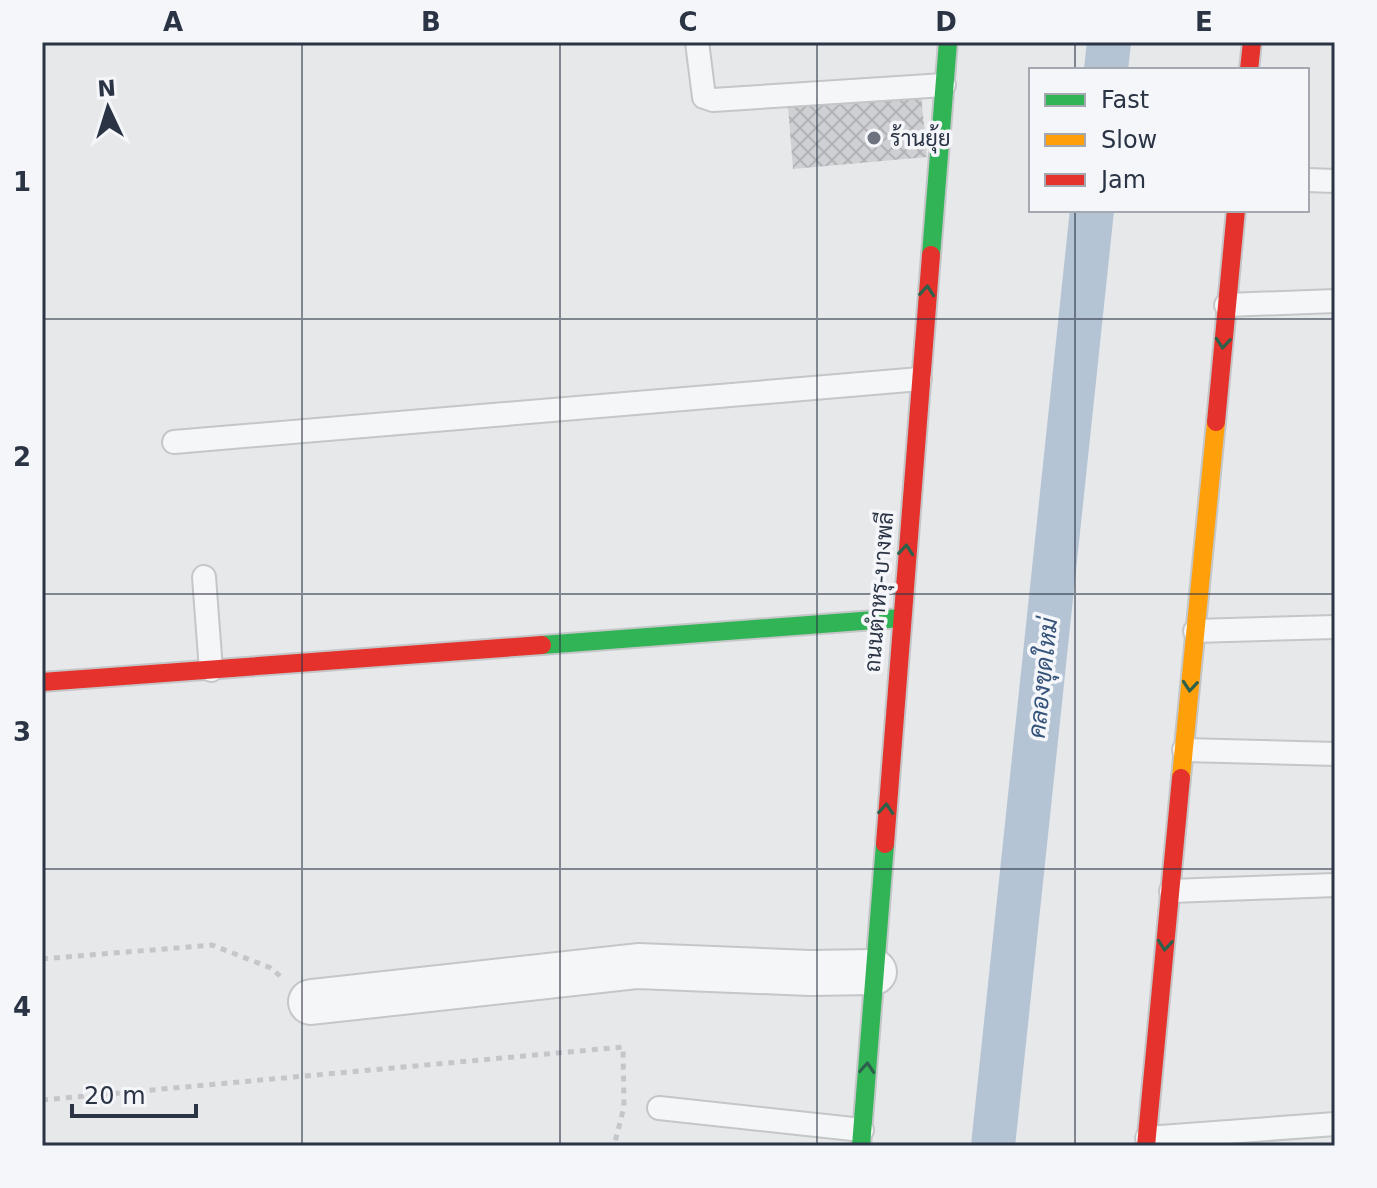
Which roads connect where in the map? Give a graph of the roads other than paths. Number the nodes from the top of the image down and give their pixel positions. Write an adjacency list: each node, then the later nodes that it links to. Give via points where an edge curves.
1 (697, 42): 5 (lane, via 700,89 713,100)
2 (948, 42): 5 (main road, ถนนตำหรุ-บางพลี)
3 (1252, 42): 4 (main road)
4 (1249, 68)
5 (944, 85): 11 (main road, ถนนตำหรุ-บางพลี, one-way to 5)
6 (1309, 180): 7 (lane)
7 (1335, 181)
8 (1236, 212): 10 (main road)
9 (1335, 301): 10 (lane)
10 (1226, 305): 16 (main road, one-way to 16)
11 (920, 379): 12 (lane); 14 (main road, ถนนตำหรุ-บางพลี, one-way to 11)
12 (174, 442)
13 (204, 577): 17 (lane)
14 (901, 618): 17 (main road); 23 (main road, ถนนตำหรุ-บางพลี, one-way to 14)
15 (1335, 627): 16 (lane)
16 (1195, 631): 19 (main road, one-way to 19)
17 (211, 670): 18 (main road)
18 (42, 682)
19 (1184, 750): 20 (lane); 22 (main road)
20 (1335, 754)
21 (1335, 885): 22 (lane)
22 (1171, 891): 28 (main road, one-way to 28)
23 (874, 972): 24 (street, via 638,966); 27 (main road, ถนนตำหรุ-บางพลี, one-way to 23)
24 (311, 1002)
25 (659, 1108): 27 (lane)
26 (1335, 1124): 28 (lane)
27 (862, 1138)
28 (1147, 1142)

